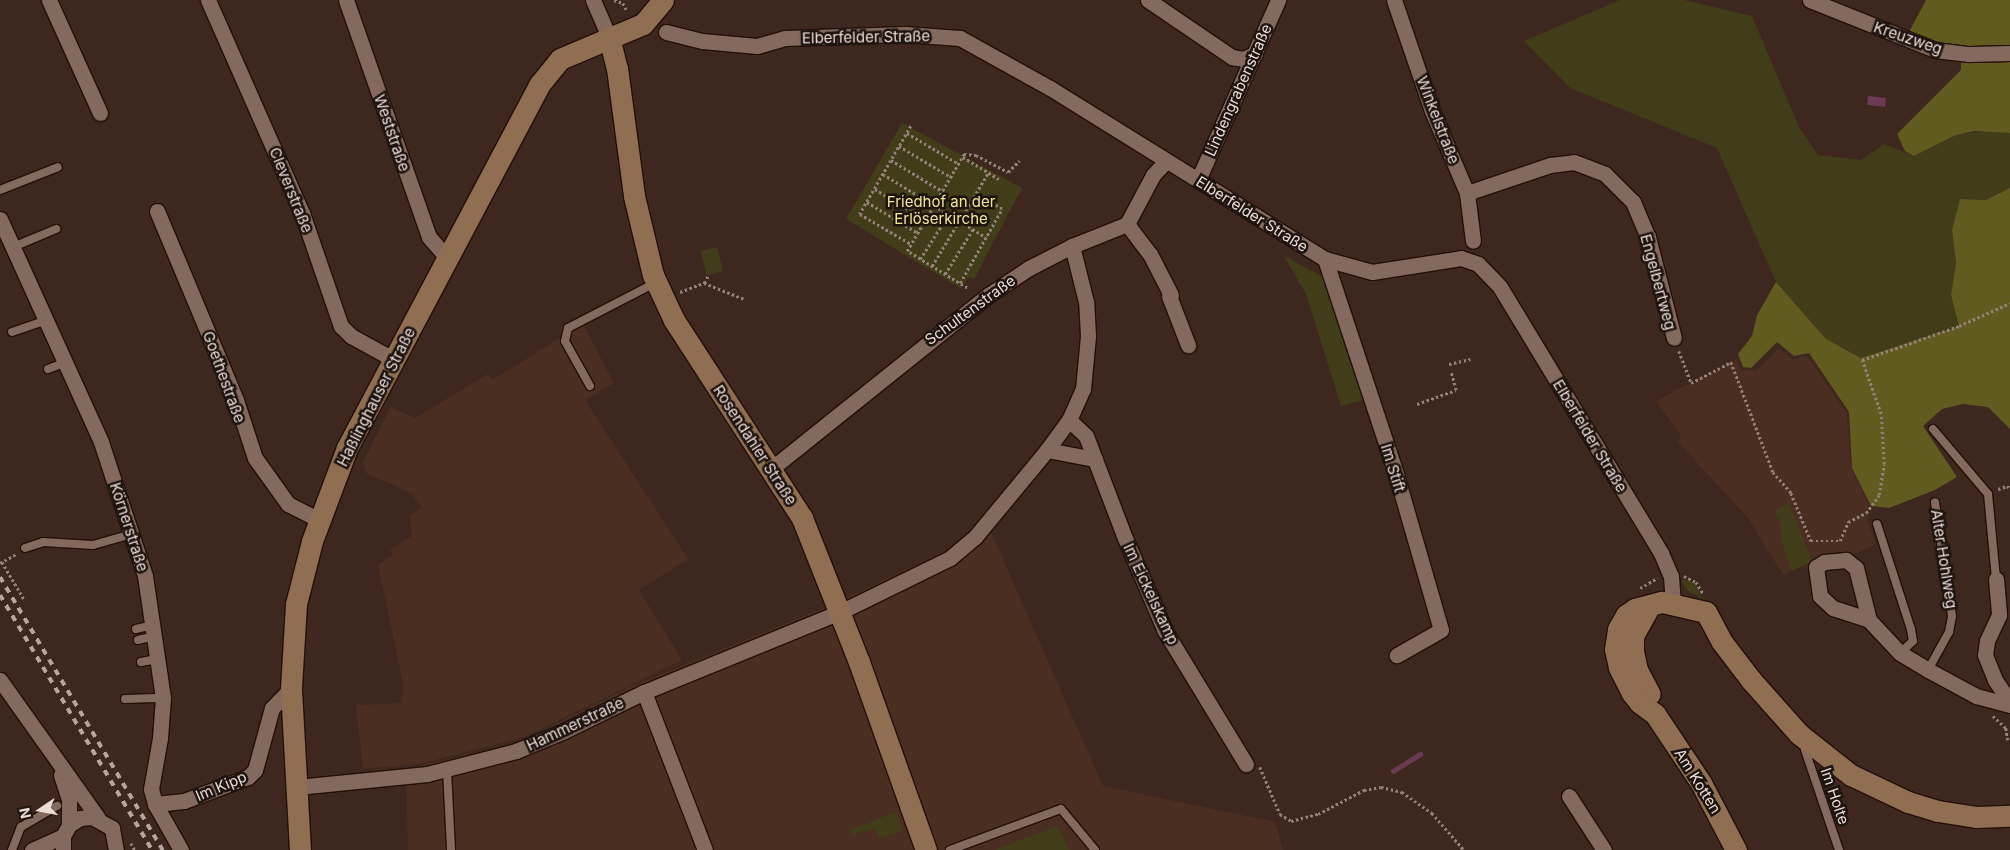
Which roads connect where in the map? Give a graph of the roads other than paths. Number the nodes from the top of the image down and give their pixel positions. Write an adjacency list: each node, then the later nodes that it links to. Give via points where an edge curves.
1 (49, 0): 14 (street)
2 (208, 0): 34 (street, Cleverstraße, via 302,213 341,326 350,336)
3 (346, 0): 28 (street, Weststraße, via 429,237)
4 (593, 0): 11 (street)
5 (663, 0): 11 (main road, Haßlinghauser Straße, via 643,24)
6 (1148, 0): 13 (street, via 1232,57 1243,59)
7 (1278, 0): 13 (street, Lindengrabenstraße)
8 (1394, 0): 19 (street, Winkelstraße, via 1432,111)
9 (1810, 0): 12 (street, Kreuzweg, via 1935,50 1969,54)
10 (666, 32): 15 (street, Elberfelder Straße, via 702,41 757,46 785,38 904,34 960,38 1050,88)
11 (609, 37): 28 (main road, Haßlinghauser Straße, via 560,59 539,85); 29 (main road, Rosendahler Straße, via 617,68 634,196)
12 (2010, 53)
13 (1255, 54): 17 (street, Lindengrabenstraße)
14 (100, 114)
15 (1166, 161): 17 (street, Elberfelder Straße); 22 (street, via 1152,175)
16 (58, 166): 18 (lane)
17 (1198, 180): 27 (street, Elberfelder Straße)
18 (0, 190)
19 (1467, 193): 24 (street, Winkelstraße); 32 (street, Engelbertweg, via 1550,165 1574,162 1605,174 1633,202 1648,238)
20 (157, 211): 44 (street, Goethestraße, via 236,400 255,458 288,504)
21 (0, 219): 26 (street, Körnerstraße)
22 (1127, 224): 25 (street, Schultenstraße); 33 (street, via 1150,254)
23 (56, 229): 26 (lane)
24 (1473, 241)
25 (1072, 246): 38 (street, via 1086,302 1088,336 1083,389); 42 (street, Schultenstraße, via 1029,268 987,296)
26 (12, 247): 30 (street, Körnerstraße)
27 (1325, 259): 49 (street, Elberfelder Straße, via 1372,272 1461,258 1487,270 1661,553); 56 (street, Im Stift, via 1396,474 1441,630)
28 (449, 260): 34 (main road, Haßlinghauser Straße)
29 (656, 282): 37 (lane, via 568,328 565,341); 42 (main road, Rosendahler Straße, via 674,320)
30 (47, 320): 31 (lane); 35 (street, Körnerstraße)
31 (12, 332)
32 (1674, 338)
33 (1188, 345)
34 (393, 359): 44 (main road, Haßlinghauser Straße, via 347,448)
35 (66, 362): 36 (lane); 46 (street, Körnerstraße, via 101,442)
36 (48, 369)
37 (590, 386)
38 (1068, 420): 40 (street); 41 (street, Im Eickelskamp, via 1086,436)
39 (1933, 429): 48 (lane, via 1988,494)
40 (1047, 450): 41 (street); 50 (street, via 975,537 950,558)
41 (1095, 459): 68 (street, Im Eickelskamp, via 1165,631)
42 (770, 469): 50 (main road, Rosendahler Straße, via 802,518)
43 (1935, 502): 59 (lane, Alter Hohlweg, via 1952,616 1949,632)
44 (320, 520): 61 (main road, Haßlinghauser Straße, via 296,604)
45 (1878, 524): 55 (lane, via 1911,629 1913,641)
46 (132, 534): 47 (lane, via 93,544 43,542); 53 (street, Körnerstraße, via 145,576)
47 (25, 548)
48 (1996, 579): 65 (street, via 1999,615 1987,641 1985,655)
49 (1683, 606): 74 (main road, via 1722,642 1750,680 1799,734 1851,775 1908,802 1938,811 1976,817); 88 (main road, Am Kotten, via 1649,607 1634,636 1632,651 1637,670 1652,698 1655,714 1701,782)
50 (840, 612): 62 (street, Hammerstraße); 84 (main road, Rosendahler Straße)
51 (1869, 620): 51 (street, via 1856,568 1845,560 1824,562 1816,567 1820,596 1834,608); 55 (street)
52 (136, 629): 53 (lane)
53 (155, 631): 54 (lane); 57 (street, Körnerstraße)
54 (138, 640)
55 (1900, 653): 59 (street)
56 (1397, 655)
57 (158, 658): 58 (lane); 63 (street, Körnerstraße)
58 (141, 662)
59 (1928, 670): 65 (street, via 1976,696)
60 (0, 680): 67 (street)
61 (291, 688): 70 (main road, Haßlinghauser Straße); 72 (street, Im Kipp, via 272,708 255,770 248,777 184,801)
62 (644, 692): 69 (street, Hammerstraße, via 564,732 516,751); 83 (street)
63 (162, 698): 64 (lane); 72 (street, Körnerstraße, via 160,738 151,789)
64 (125, 699)
65 (2010, 704)
66 (1804, 750): 89 (lane, Im Holte)
67 (56, 762): 75 (street); 76 (street, via 69,800)
68 (1246, 764)
69 (447, 770): 70 (street, Hammerstraße); 82 (lane)
70 (297, 787): 81 (main road, Haßlinghauser Straße)
71 (1569, 796): 87 (street)
72 (155, 804): 80 (street, Körnerstraße)
73 (57, 806): 77 (lane, via 21,827)
74 (2010, 816)
75 (98, 818): 76 (street, via 86,817); 79 (street, via 112,828)
76 (65, 837): 78 (street)
77 (12, 850)
78 (32, 850)
79 (116, 850)
80 (181, 850)
81 (300, 850)
82 (451, 850)
83 (705, 850)
84 (926, 850)
85 (950, 850): 86 (lane, via 1061,809)
86 (1094, 850)
87 (1604, 850)
88 (1736, 850)
89 (1839, 850)

